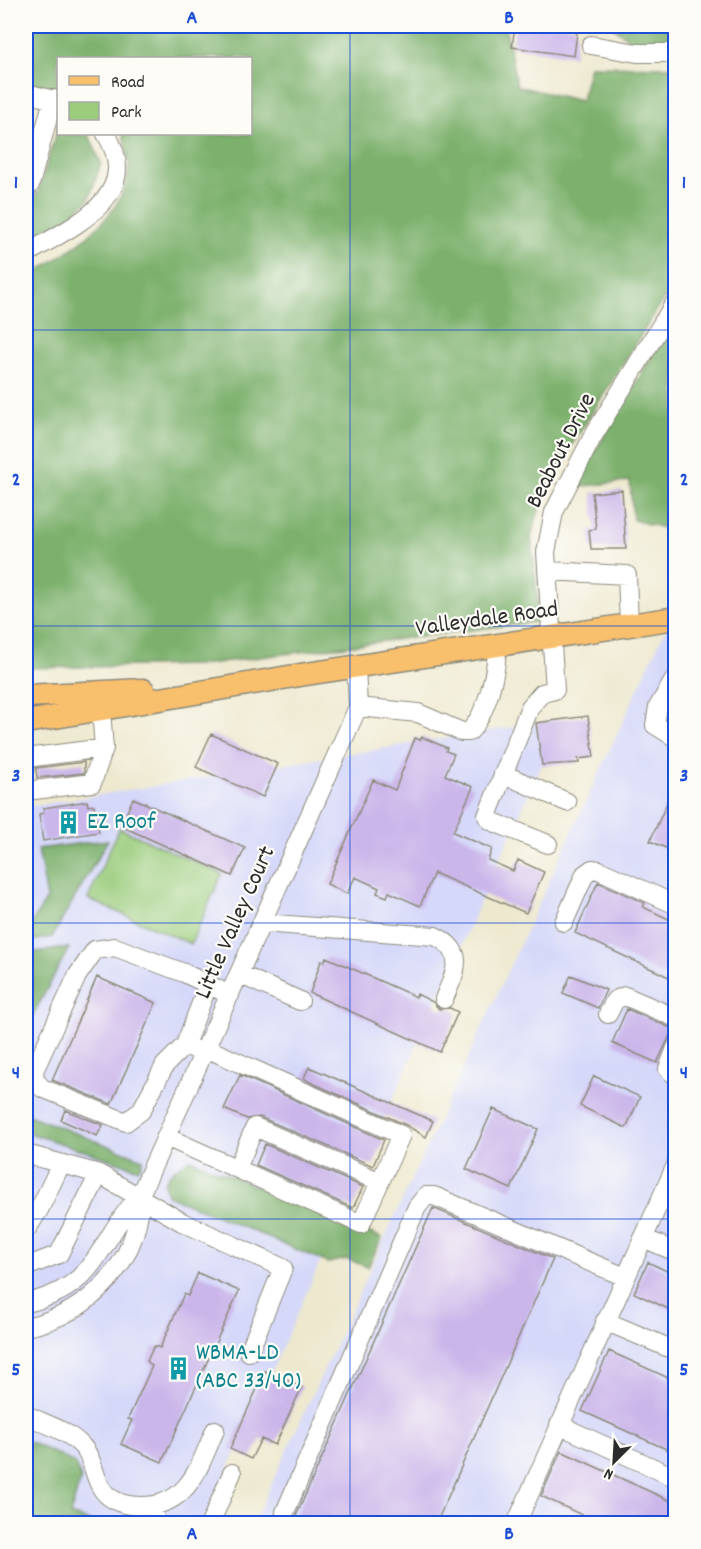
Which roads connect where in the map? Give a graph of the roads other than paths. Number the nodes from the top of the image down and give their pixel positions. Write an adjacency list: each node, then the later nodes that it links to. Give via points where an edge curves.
1 (591, 45): 2 (street, via 637,53)
2 (675, 53)
3 (26, 93): 4 (street)
4 (56, 100): 6 (street)
5 (106, 135): 8 (street, via 118,159 117,179 109,195 80,222)
6 (32, 153): 7 (street, via 30,185)
7 (26, 189)
8 (26, 254)
9 (675, 301): 10 (street, Beabout Drive, via 569,480 554,512)
10 (547, 571): 12 (street, via 627,576); 13 (street, Beabout Drive)
11 (675, 618): 12 (main road, Valleydale Road)
12 (629, 625): 13 (main road, Valleydale Road)
13 (553, 638): 14 (main road, Valleydale Road); 24 (street, Beabout Drive, via 555,690 534,699)
14 (497, 646): 15 (main road, Valleydale Road); 19 (street, via 492,685 469,732 418,713)
15 (356, 666): 18 (main road, Valleydale Road, via 150,689); 19 (street, Little Valley Court)
16 (675, 677): 21 (street, via 658,707 655,725)
17 (26, 696): 18 (main road, Valleydale Road)
18 (101, 701): 20 (main road, Valleydale Road); 22 (street)
19 (358, 707): 30 (street, Little Valley Court)
20 (26, 722)
21 (675, 738)
22 (104, 748): 23 (street); 25 (street, via 92,783)
23 (26, 758)
24 (503, 774): 26 (street); 27 (street, via 487,816)
25 (26, 791)
26 (567, 802)
27 (548, 844)
28 (675, 905): 29 (street, via 592,869 585,874)
29 (564, 922)
30 (262, 923): 31 (street, Little Valley Court); 34 (street, via 435,936 452,947 457,959)
31 (239, 974): 33 (street, Little Valley Court); 35 (street)
32 (208, 985): 33 (street); 38 (street); 38 (street, via 115,946 95,950 76,976 34,1071 34,1080 42,1088 126,1122 141,1111 165,1065)
33 (230, 995): 40 (street, Little Valley Court)
34 (444, 999)
35 (300, 1001)
36 (608, 1014): 37 (street, via 615,1000 625,996)
37 (675, 1018)
38 (185, 1045): 40 (street)
39 (675, 1048): 41 (street, via 668,1065)
40 (204, 1050): 42 (street, Little Valley Court); 48 (street, via 401,1135)
41 (675, 1076)
42 (166, 1137): 46 (street); 49 (street, Little Valley Court)
43 (26, 1154): 44 (street)
44 (60, 1164): 47 (street); 50 (street)
45 (675, 1165): 51 (street)
46 (237, 1168): 48 (street, via 255,1127); 48 (street, via 361,1224)
47 (99, 1174): 49 (street); 53 (street, via 59,1254)
48 (380, 1182)
49 (140, 1195): 55 (street, via 125,1211 85,1273 56,1294); 57 (street, via 138,1227 106,1282 80,1306); 59 (street, via 182,1222 283,1268)
50 (26, 1230)
51 (643, 1238): 52 (street); 54 (street)
52 (675, 1252)
53 (26, 1267)
54 (625, 1277): 56 (street); 67 (street, via 434,1196 426,1196 417,1207 285,1512)
55 (26, 1303)
56 (604, 1321): 58 (street); 61 (street)
57 (26, 1327)
58 (675, 1351)
59 (249, 1352)
60 (26, 1415): 65 (street, via 63,1431 83,1447 107,1495)
61 (559, 1425): 64 (street); 68 (street)
62 (215, 1430): 65 (street, via 192,1479)
63 (232, 1473): 66 (street)
64 (675, 1478)
65 (155, 1515)
66 (210, 1524)
67 (284, 1524)
68 (516, 1524)

